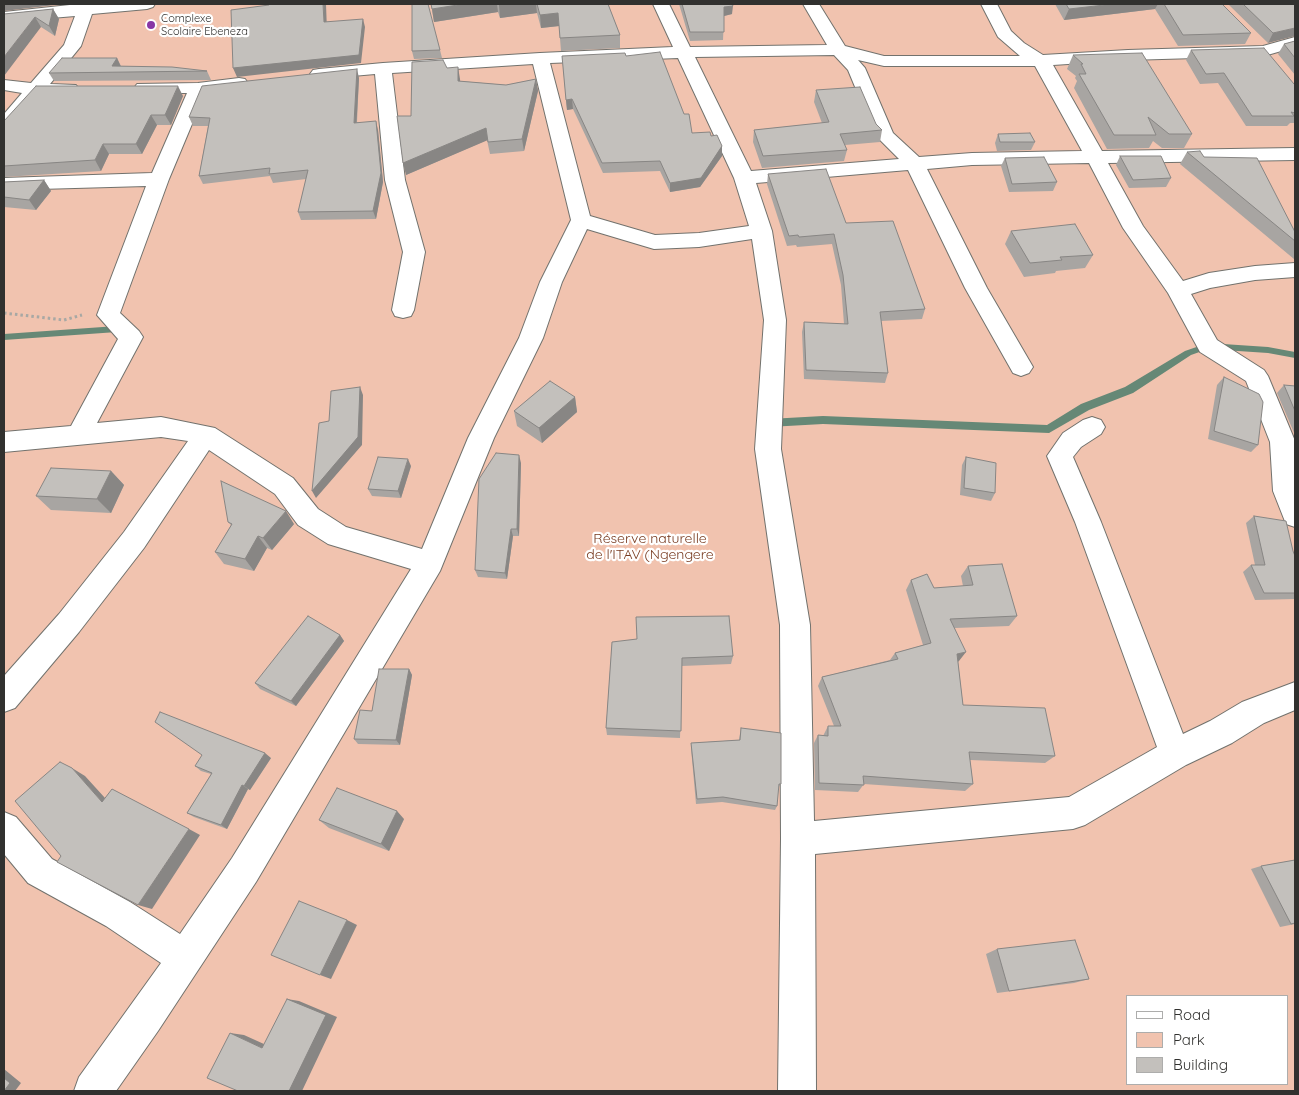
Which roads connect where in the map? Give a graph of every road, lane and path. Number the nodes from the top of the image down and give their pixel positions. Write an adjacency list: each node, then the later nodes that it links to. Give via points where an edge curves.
1 (147, 4): 5 (street)
2 (661, 4): 11 (street)
3 (811, 4): 9 (street)
4 (989, 4): 13 (street, via 1004,33)
5 (86, 7): 6 (street); 21 (street, via 72,46)
6 (4, 17)
7 (1250, 38): 10 (street)
8 (1295, 42): 10 (street)
9 (839, 50): 11 (street); 13 (street, via 884,61); 26 (street, via 856,68 885,135)
10 (1264, 51): 13 (street, via 1128,55); 14 (street)
11 (685, 52): 12 (street); 27 (street)
12 (540, 58): 15 (street); 30 (street)
13 (1040, 62): 25 (street)
14 (1276, 66)
15 (383, 68): 16 (street); 34 (street, via 395,180 414,252)
16 (302, 76)
17 (255, 82): 20 (street)
18 (4, 85): 21 (street)
19 (124, 88): 20 (street)
20 (198, 88): 28 (street)
21 (35, 89): 22 (street); 23 (street)
22 (87, 89)
23 (4, 126)
24 (1295, 154): 25 (street)
25 (1096, 158): 26 (street, via 972,159); 33 (street, via 1134,228)
26 (915, 164): 27 (street); 37 (street, via 976,288)
27 (744, 178): 31 (street)
28 (160, 179): 29 (street); 36 (street)
29 (4, 184)
30 (581, 220): 31 (street, via 654,242 699,240); 43 (street, via 551,282 531,338 481,438)
31 (761, 231): 48 (street, via 775,320 768,436 795,625)
32 (1295, 270): 33 (street, via 1255,273)
33 (1178, 290): 42 (street, via 1208,346 1256,376 1282,442 1286,491)
34 (402, 310)
35 (4, 313): 36 (path, via 64,320 92,312)
36 (108, 315): 40 (street, via 131,336)
37 (1021, 367)
38 (1092, 427): 46 (street, via 1072,440 1060,456)
39 (206, 435): 40 (street, via 161,427); 43 (street, via 284,486 308,517 338,536); 45 (street, via 134,540 69,623)
40 (78, 436): 41 (street)
41 (4, 442)
42 (1295, 516)
43 (430, 563): 49 (street, via 244,870)
44 (1295, 696): 46 (street, via 1253,712)
45 (4, 698)
46 (1175, 754): 48 (street, via 1073,813)
47 (4, 829): 49 (street, via 40,871 118,914)
48 (798, 839): 51 (street)
49 (185, 958): 50 (street)
50 (93, 1091)
51 (797, 1091)

